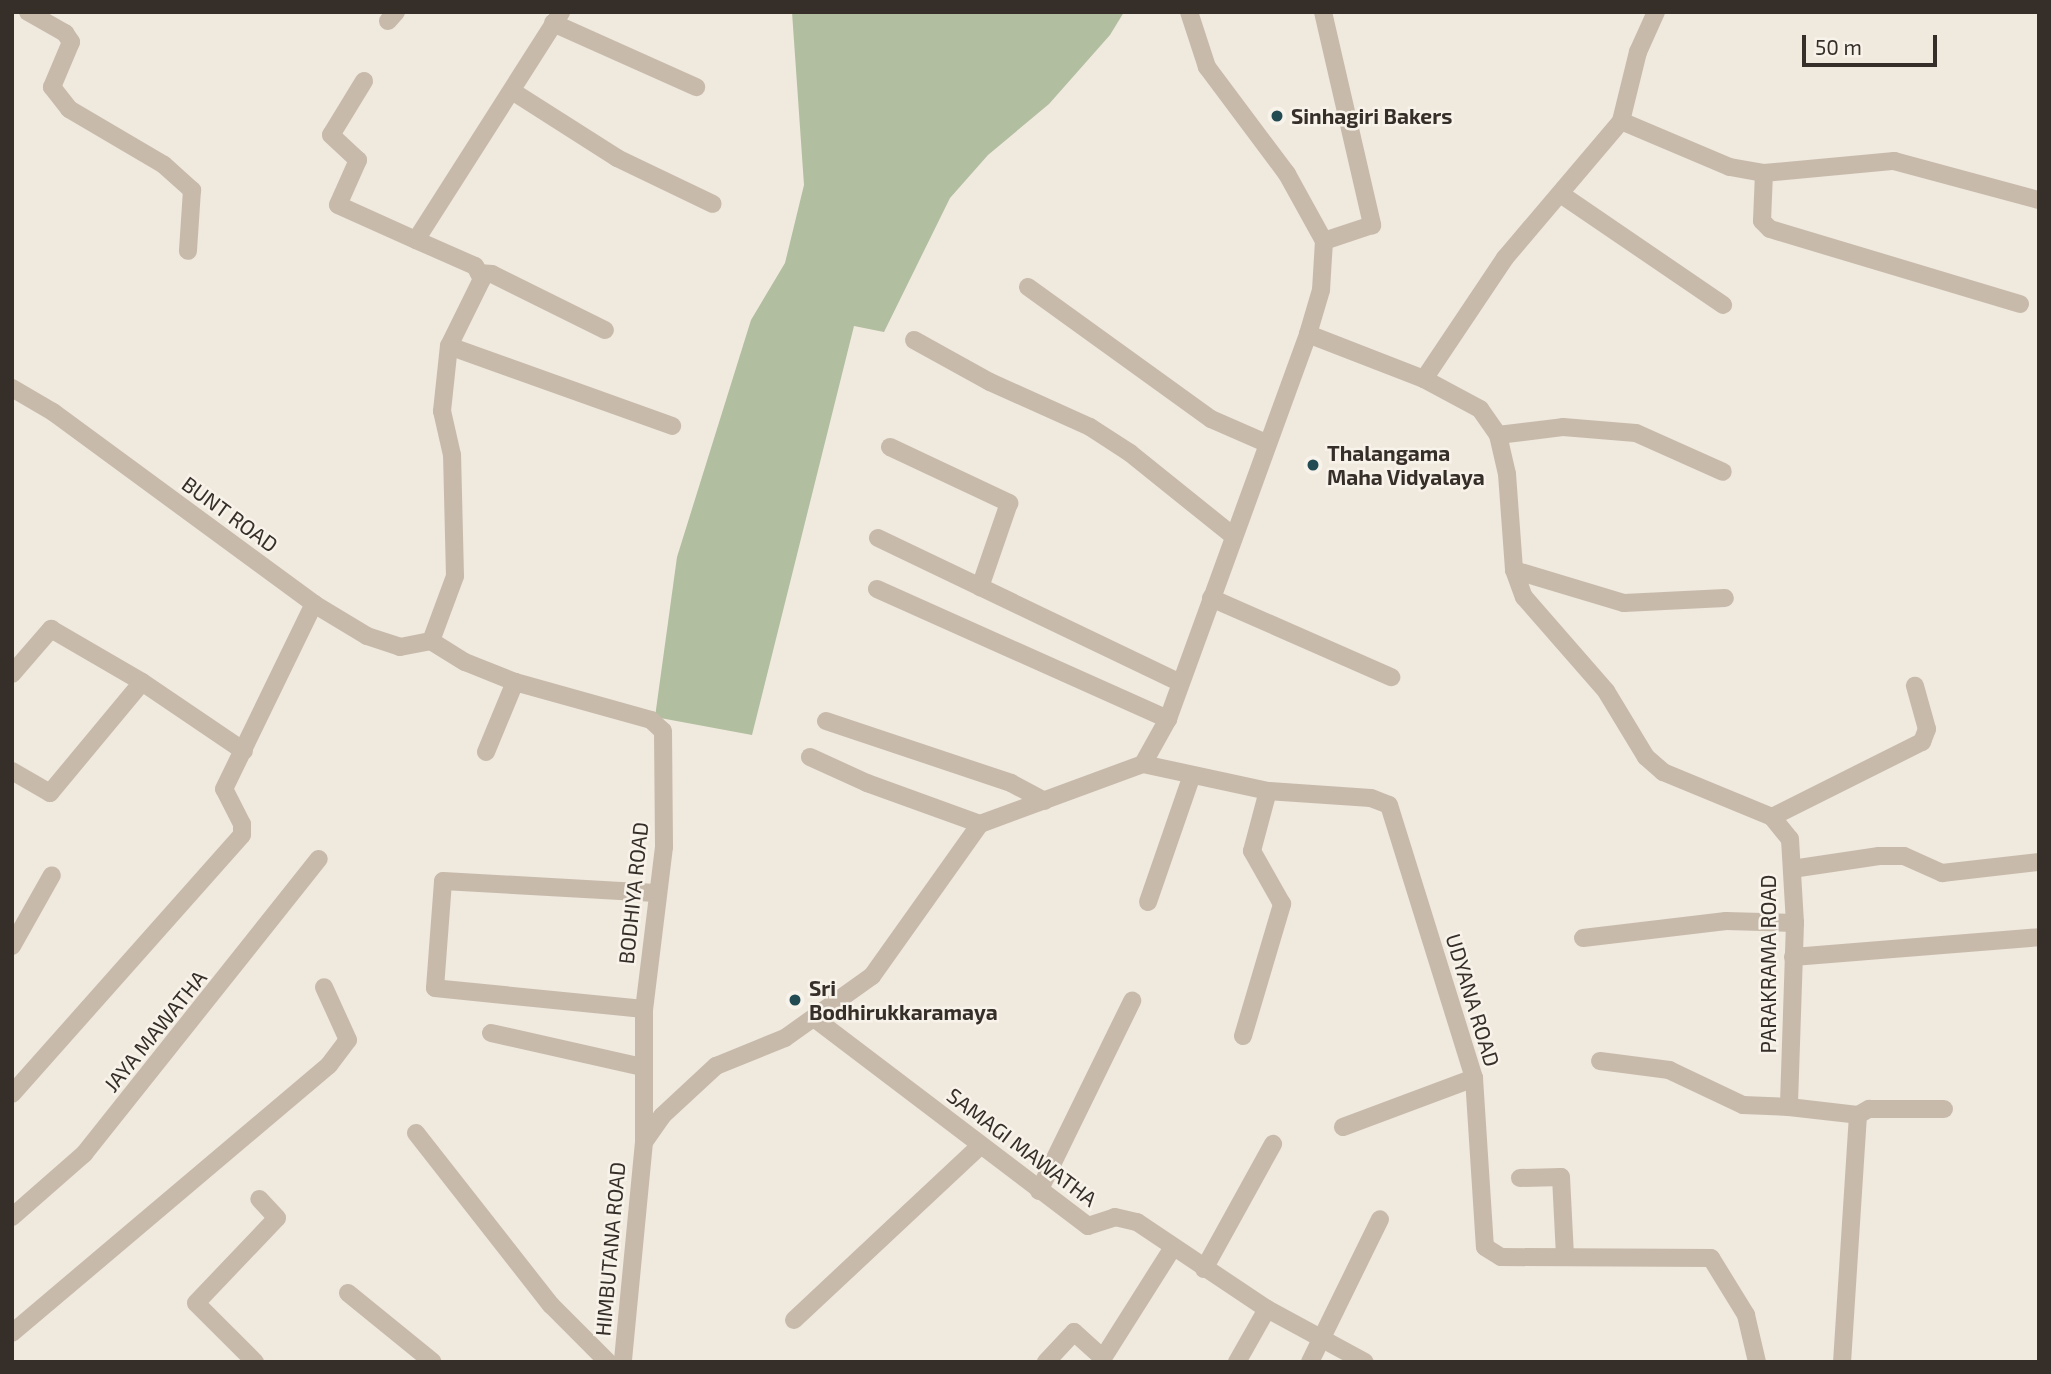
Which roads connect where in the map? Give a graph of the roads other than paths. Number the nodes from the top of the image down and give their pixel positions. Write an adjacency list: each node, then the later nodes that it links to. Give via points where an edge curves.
1 (28, 12): 16 (street, via 65,33 71,42 52,88 69,109 164,165 192,190)
2 (1189, 12): 15 (street, via 1207,67 1287,174)
3 (1324, 12): 15 (street, via 1372,225)
4 (1656, 12): 9 (street, via 1638,52)
5 (557, 18): 7 (street); 8 (street)
6 (364, 81): 14 (street, via 331,135 358,160 338,205)
7 (696, 87)
8 (512, 91): 13 (street, via 617,158); 14 (street)
9 (1620, 121): 10 (street, via 1730,167); 11 (street)
10 (1764, 173): 12 (street, via 1894,161); 19 (street, via 1762,221 1770,229)
11 (1562, 195): 20 (street); 25 (street, via 1505,258)
12 (2039, 200)
13 (713, 204)
14 (416, 240): 17 (street, via 475,267)
15 (1324, 241): 22 (street, via 1321,290)
16 (188, 251)
17 (479, 274): 21 (street, via 492,274); 24 (street, via 482,279)
18 (1028, 287): 29 (street, via 1211,419)
19 (2020, 304)
20 (1723, 306)
21 (605, 330)
22 (1308, 334): 25 (street); 29 (street)
23 (914, 340): 32 (street, via 990,382 1090,428 1130,453)
24 (449, 346): 27 (street); 40 (street, via 442,411 452,455 455,576)
25 (1424, 379): 28 (street, via 1480,409)
26 (12, 388): 39 (street, BUNT ROAD, via 53,412)
27 (672, 426)
28 (1498, 435): 31 (street, via 1563,427 1636,433); 34 (street, via 1507,474)
29 (1266, 443): 32 (street)
30 (890, 447): 35 (street, via 1009,503)
31 (1723, 472)
32 (1232, 535): 37 (street)
33 (878, 538): 35 (street)
34 (1514, 570): 38 (street, via 1624,603); 57 (street, via 1524,597 1606,691 1646,757 1663,772)
35 (980, 587): 45 (street)
36 (877, 589): 47 (street)
37 (1211, 598): 42 (street); 45 (street)
38 (1725, 598)
39 (314, 604): 40 (street, BUNT ROAD, via 368,636 400,647); 49 (street)
40 (431, 641): 44 (street, BODHIYA ROAD, via 465,662)
41 (12, 674): 43 (street, via 51,629)
42 (1391, 677)
43 (142, 682): 49 (street); 53 (street, via 50,793)
44 (515, 682): 50 (street); 63 (street, BODHIYA ROAD, via 651,720 663,730 664,847)
45 (1180, 683): 47 (street)
46 (1915, 686): 57 (street, via 1927,729 1922,742)
47 (1168, 719): 52 (street)
48 (826, 721): 56 (street, via 1011,783)
49 (244, 751): 79 (street, via 224,789 242,824 242,835)
50 (486, 752)
51 (810, 757): 58 (street)
52 (1143, 764): 54 (street, UDYANA ROAD); 56 (street)
53 (12, 771)
54 (1192, 775): 55 (street, UDYANA ROAD); 64 (street)
55 (1268, 791): 75 (street, via 1252,851 1282,904); 78 (street, UDYANA ROAD, via 1371,798 1389,806)
56 (1045, 801): 58 (street)
57 (1772, 817): 61 (street, PARAKRAMA ROAD, via 1790,839)
58 (981, 824): 73 (street, via 872,976)
59 (319, 859): 91 (street, JAYA MAWATHA, via 84,1154)
60 (2039, 862): 61 (street, via 1941,873 1905,856 1879,856)
61 (1792, 869): 65 (street, PARAKRAMA ROAD)
62 (52, 876): 68 (street)
63 (656, 893): 72 (street, BODHIYA ROAD); 72 (street, via 443,881 435,988)
64 (1148, 902)
65 (1795, 923): 67 (street, via 1726,921); 69 (street, PARAKRAMA ROAD)
66 (2039, 937): 69 (street)
67 (1583, 938)
68 (12, 946)
69 (1793, 957): 80 (street, PARAKRAMA ROAD)
70 (324, 987): 99 (street, via 348,1040 329,1065)
71 (1132, 1001): 89 (street)
72 (644, 1009): 77 (street, BODHIYA ROAD)
73 (814, 1018): 85 (street, via 785,1038 716,1066 662,1116); 87 (street, SAMAGI MAWATHA)
74 (491, 1033): 77 (street)
75 (1242, 1037)
76 (1600, 1061): 80 (street, via 1669,1070 1743,1105)
77 (642, 1067): 85 (street, BODHIYA ROAD)
78 (1474, 1078): 83 (street); 94 (street, UDYANA ROAD, via 1485,1247 1501,1257)
79 (12, 1094)
80 (1789, 1107): 82 (street)
81 (1944, 1109): 82 (street, via 1869,1109)
82 (1858, 1115): 110 (street)
83 (1343, 1127)
84 (416, 1133): 103 (street, via 551,1305)
85 (644, 1142): 104 (street, HIMBUTANA ROAD)
86 (1273, 1144): 95 (street)
87 (979, 1147): 89 (street, SAMAGI MAWATHA); 98 (street)
88 (1520, 1178): 94 (street, via 1561,1177)
89 (1039, 1191): 93 (street, SAMAGI MAWATHA, via 1088,1226 1115,1217 1137,1222)
90 (259, 1199): 101 (street, via 277,1218 196,1303)
91 (12, 1217)
92 (1381, 1219): 100 (street)
93 (1172, 1249): 95 (street, SAMAGI MAWATHA); 105 (street, via 1103,1358 1074,1332)
94 (1565, 1256): 109 (street, UDYANA ROAD, via 1711,1258 1746,1315)
95 (1204, 1269): 97 (street, SAMAGI MAWATHA)
96 (348, 1293): 102 (street)
97 (1267, 1309): 100 (street, SAMAGI MAWATHA); 106 (street)
98 (794, 1320)
99 (12, 1333)
100 (1321, 1341): 107 (street); 108 (street, SAMAGI MAWATHA)
101 (255, 1362)
102 (433, 1362)
103 (608, 1362)
104 (623, 1362)
105 (1046, 1362)
106 (1237, 1362)
107 (1310, 1362)
108 (1365, 1362)
109 (1757, 1362)
110 (1842, 1362)

